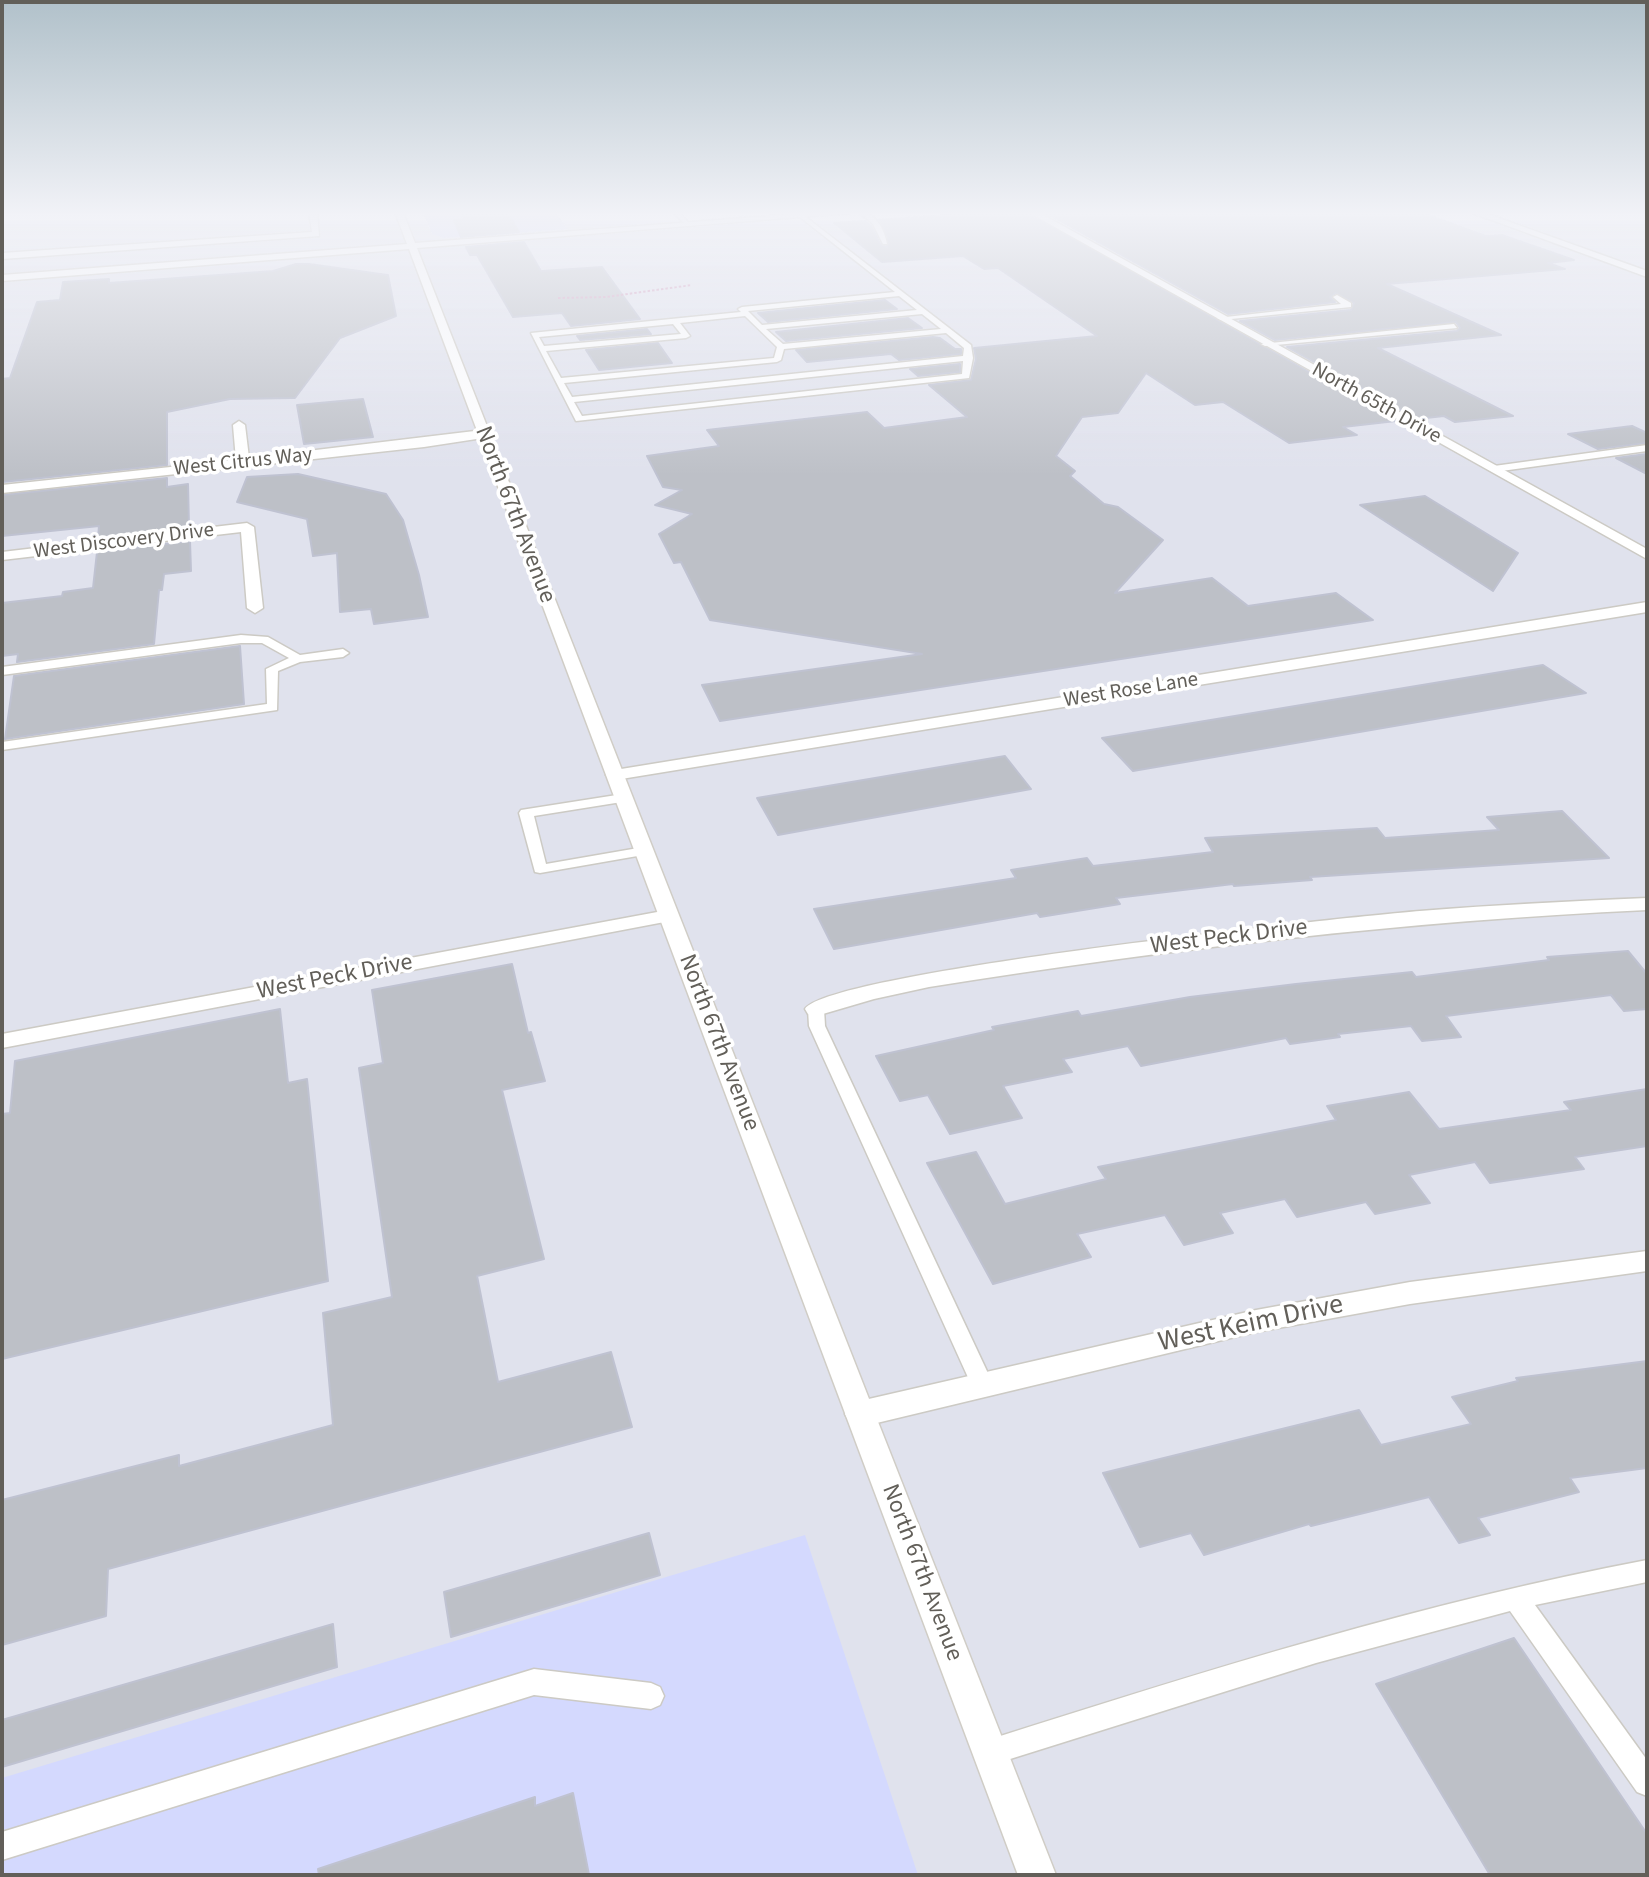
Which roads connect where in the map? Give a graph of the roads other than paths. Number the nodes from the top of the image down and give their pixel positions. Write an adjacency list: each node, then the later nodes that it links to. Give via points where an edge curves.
1 (432, 300): 23 (street, North 67th Avenue)
2 (842, 300): 7 (lane, via 742,309)
3 (908, 300): 6 (lane)
4 (1188, 300): 8 (street, North 65th Drive)
5 (1341, 300): 8 (lane, via 1348,305)
6 (923, 312): 11 (lane); 12 (lane)
7 (748, 314): 9 (lane); 11 (lane)
8 (1221, 318): 13 (street, North 65th Drive)
9 (674, 320): 15 (lane, via 534,335); 15 (lane, via 686,336)
10 (1454, 326): 13 (lane)
11 (760, 327): 14 (lane)
12 (948, 331): 14 (lane); 16 (lane, via 968,346)
13 (1265, 344): 26 (street, North 65th Drive)
14 (781, 347): 17 (lane)
15 (542, 349): 19 (lane)
16 (969, 358): 18 (lane); 20 (lane, via 966,376)
17 (777, 360): 18 (lane); 19 (lane)
18 (794, 376): 20 (lane); 21 (lane)
19 (559, 381): 21 (lane)
20 (811, 393): 21 (lane, via 579,419)
21 (569, 400)
22 (239, 425): 25 (street)
23 (483, 434): 25 (street, West Citrus Way); 36 (street, North 67th Avenue)
24 (1647, 448): 26 (lane)
25 (243, 463): 27 (street, West Citrus Way)
26 (1494, 469): 28 (street, North 65th Drive)
27 (2, 489)
28 (1647, 555)
29 (2, 556): 31 (street, West Discovery Drive, via 247,527)
30 (1647, 607): 36 (street, West Rose Lane)
31 (255, 608)
32 (343, 653): 33 (lane)
33 (298, 659): 34 (lane, via 264,639 241,639); 35 (lane, via 272,669 273,707)
34 (2, 671)
35 (2, 746)
36 (615, 775): 37 (street, North 67th Avenue)
37 (623, 798): 38 (street, North 67th Avenue); 38 (lane, via 526,813 540,869)
38 (644, 851): 40 (street, North 67th Avenue)
39 (1647, 904): 41 (street, West Peck Drive, via 1436,917 1154,946 905,986)
40 (668, 916): 42 (street, West Peck Drive); 45 (street, North 67th Avenue)
41 (816, 1009): 44 (lane, via 817,1026)
42 (2, 1041)
43 (1647, 1261): 44 (street, West Keim Drive, via 1384,1297 1256,1321)
44 (982, 1384): 45 (street, West Keim Drive)
45 (860, 1414): 49 (street, North 67th Avenue)
46 (1647, 1572): 47 (lane)
47 (1516, 1597): 49 (lane, via 1336,1643); 50 (lane)
48 (651, 1696): 51 (lane, via 534,1682)
49 (990, 1752): 52 (street, North 67th Avenue)
50 (1647, 1782)
51 (2, 1846)
52 (1037, 1875)

